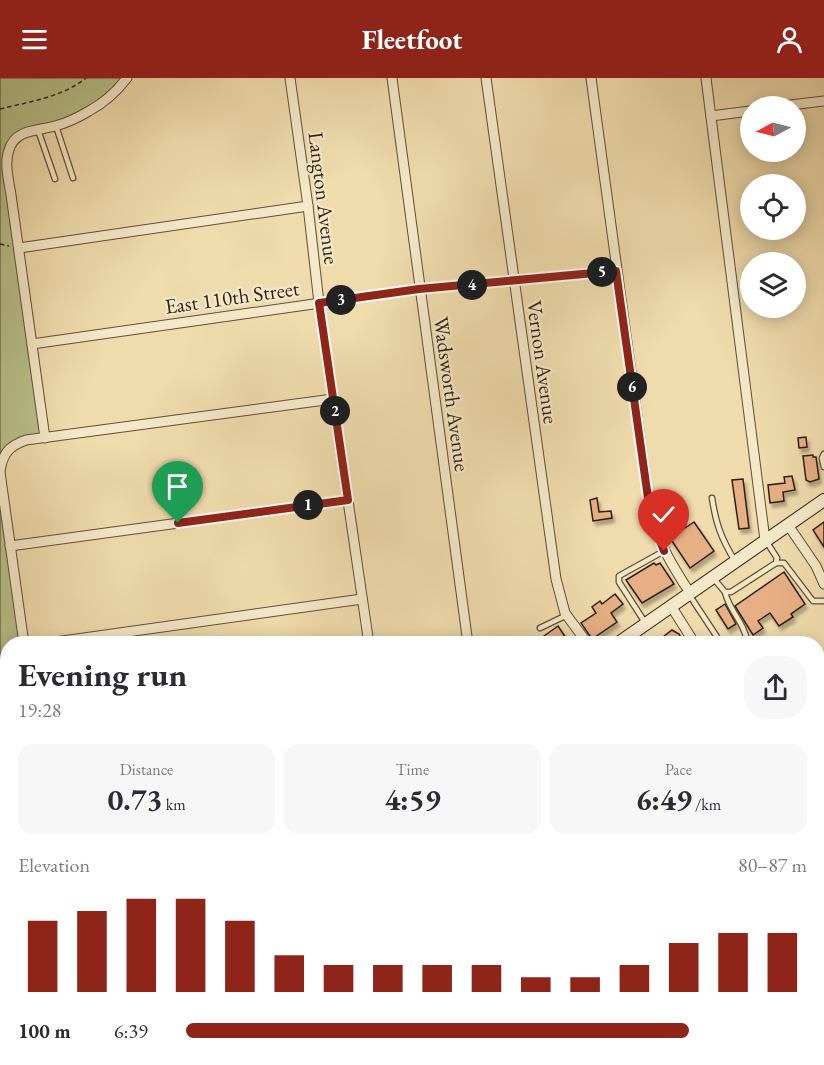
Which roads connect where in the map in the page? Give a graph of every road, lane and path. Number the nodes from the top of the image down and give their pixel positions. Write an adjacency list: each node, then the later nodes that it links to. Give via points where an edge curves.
1 (86, 78): 10 (path, via 44,98)
2 (128, 78): 13 (street, via 90,111)
3 (290, 78): 17 (street, Langton Avenue)
4 (392, 78): 21 (street, Wadsworth Avenue)
5 (486, 78): 20 (street, Vernon Avenue)
6 (591, 78): 19 (street)
7 (706, 78): 12 (street)
8 (824, 101): 9 (street)
9 (806, 103)
10 (0, 109)
11 (740, 112): 12 (street)
12 (711, 116): 33 (street)
13 (56, 126): 14 (street); 15 (lane)
14 (38, 130): 16 (lane); 18 (street, via 24,133 8,150)
15 (73, 178)
16 (55, 179)
17 (308, 206): 18 (street); 22 (street, Langton Avenue)
18 (19, 248): 23 (street)
19 (616, 271): 20 (street, East 110th Street); 35 (street, via 650,512)
20 (514, 282): 21 (street, East 110th Street); 45 (street, Vernon Avenue, via 556,579)
21 (419, 289): 22 (street, East 110th Street); 51 (street, Wadsworth Avenue)
22 (319, 303): 23 (street, East 110th Street); 24 (street, Langton Avenue)
23 (32, 344): 25 (street)
24 (333, 399): 25 (street); 30 (street, Langton Avenue)
25 (45, 438): 28 (street, via 26,440 6,450)
26 (824, 454): 27 (lane)
27 (824, 467)
28 (0, 471): 34 (street)
29 (712, 498): 36 (lane, via 721,539)
30 (348, 500): 34 (street); 42 (street, Langton Avenue)
31 (824, 500): 32 (main road)
32 (788, 525): 33 (main road); 39 (street)
33 (765, 540): 36 (main road); 37 (lane, via 777,558)
34 (10, 546): 48 (street)
35 (664, 551): 41 (street); 46 (lane, via 619,576)
36 (735, 561): 38 (main road)
37 (776, 563): 40 (lane); 43 (lane, via 784,563 813,602)
38 (713, 576): 40 (lane); 41 (main road)
39 (824, 582)
40 (725, 592): 56 (lane)
41 (689, 593): 44 (main road); 55 (lane)
42 (362, 599): 49 (street); 50 (street, Langton Avenue)
43 (824, 601)
44 (671, 606): 46 (main road); 54 (street)
45 (567, 615): 47 (lane); 52 (street, Vernon Avenue)
46 (646, 624): 53 (main road)
47 (540, 628)
48 (23, 636)
49 (98, 636)
50 (368, 636)
51 (467, 636)
52 (582, 636)
53 (629, 636)
54 (690, 636)
55 (716, 636)
56 (747, 636)

